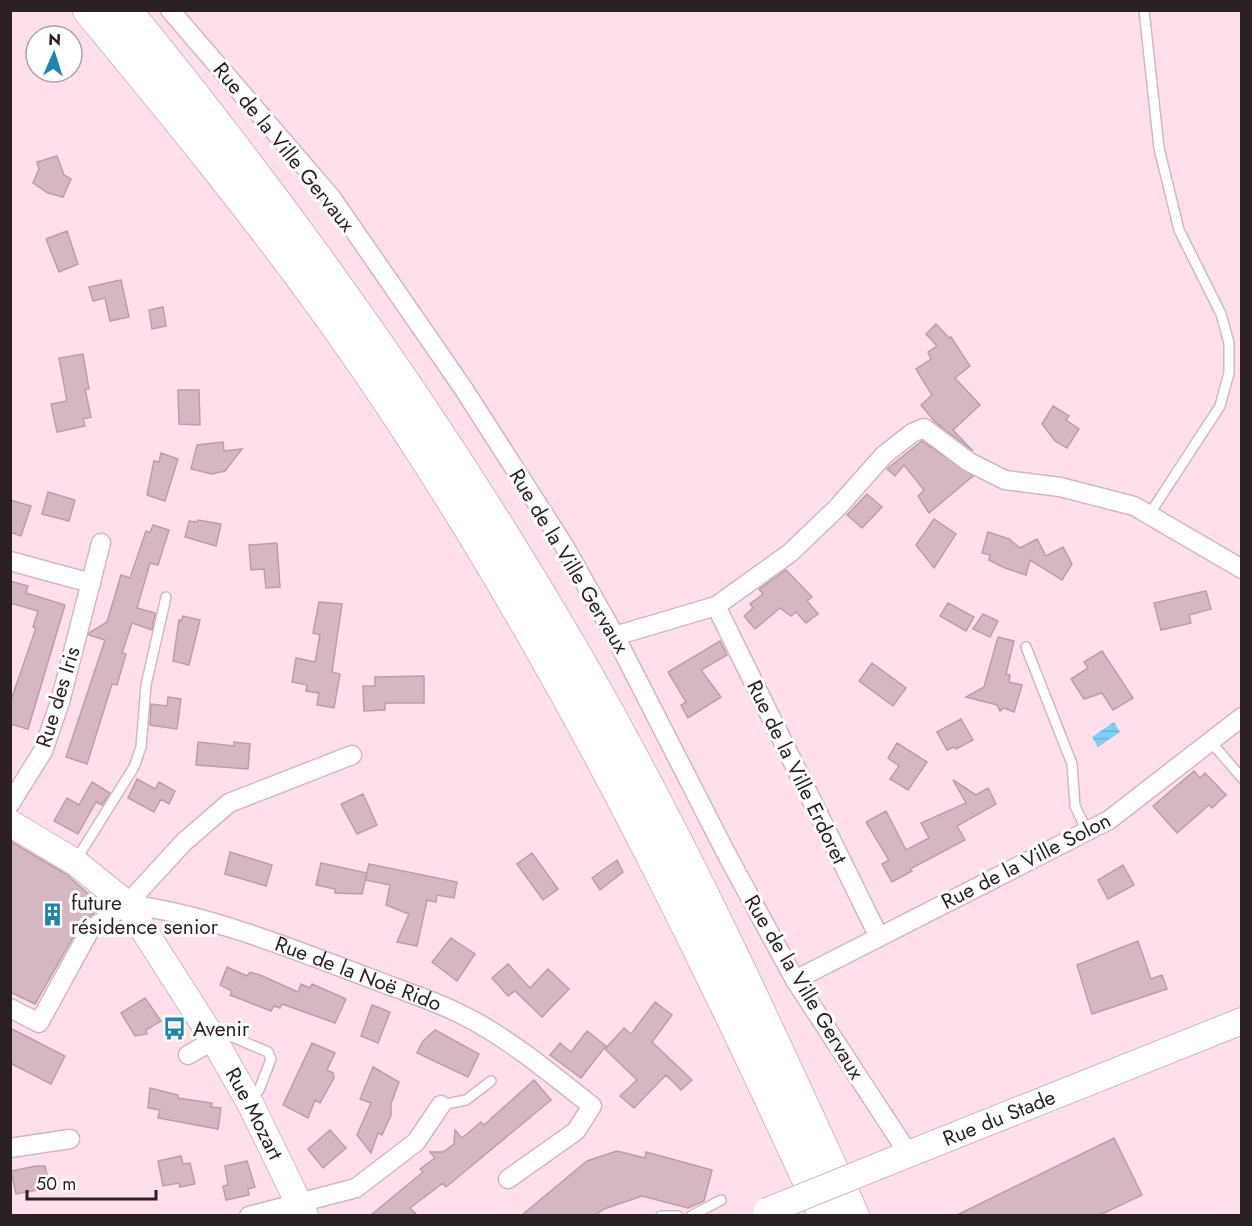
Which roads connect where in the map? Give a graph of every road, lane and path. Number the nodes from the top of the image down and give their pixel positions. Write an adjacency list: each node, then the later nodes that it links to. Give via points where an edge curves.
1 (89, 10): 43 (highway, via 219,170 341,332 476,538 600,752 732,1011)
2 (125, 10): 44 (highway, via 329,274 455,459 524,570 615,728 709,906)
3 (170, 10): 12 (street, Rue de la Ville Gervaux, via 331,197 463,388 563,544)
4 (1144, 10): 5 (lane, via 1159,148 1179,230 1221,314 1228,343 1229,373 1220,406)
5 (1149, 515): 8 (street); 11 (street, via 1134,506 1060,487 1005,480 969,462 924,428 884,455 790,554)
6 (101, 543): 9 (street, Rue des Iris)
7 (10, 561): 9 (street)
8 (1242, 570)
9 (91, 583): 18 (street, Rue des Iris, via 43,751)
10 (166, 597): 21 (lane, via 146,685 141,747 134,767)
11 (716, 606): 12 (street); 23 (street, Rue de la Ville Erdoret)
12 (615, 636): 24 (street, Rue de la Ville Gervaux)
13 (1026, 647): 20 (lane, via 1072,764 1075,806)
14 (1242, 717): 15 (street, Rue de la Ville Solon)
15 (1210, 741): 17 (lane); 20 (street, Rue de la Ville Solon, via 1109,820)
16 (352, 755): 22 (street, via 229,803 184,842)
17 (1242, 778)
18 (10, 804)
19 (10, 824): 21 (main road)
20 (1087, 831): 23 (street, Rue de la Ville Solon)
21 (75, 862): 22 (main road)
22 (128, 904): 25 (street, via 90,930 39,1023); 27 (main road, Rue Mozart); 35 (street, Rue de la Noë Rido, via 172,910 313,956 439,1005 480,1024 519,1049 592,1106 576,1131)
23 (879, 937): 24 (street, Rue de la Ville Solon)
24 (795, 980): 34 (street, Rue de la Ville Gervaux)
25 (10, 1008)
26 (1242, 1021): 34 (main road, Rue du Stade)
27 (214, 1040): 28 (street); 30 (main road, Rue Mozart); 30 (lane, via 228,1035 268,1052 271,1059 259,1090)
28 (188, 1055)
29 (491, 1082): 31 (lane, via 466,1100)
30 (248, 1099): 37 (main road, Rue Mozart)
31 (441, 1105): 37 (street, via 416,1142 356,1188)
32 (70, 1139): 33 (street)
33 (10, 1148)
34 (902, 1156): 38 (main road, Rue du Stade, bridge)
35 (508, 1179)
36 (721, 1200): 42 (lane)
37 (302, 1210): 39 (street)
38 (762, 1213)
39 (249, 1215)
40 (661, 1215): 41 (lane)
41 (678, 1215)
42 (691, 1215)
43 (825, 1215)
44 (853, 1215)

